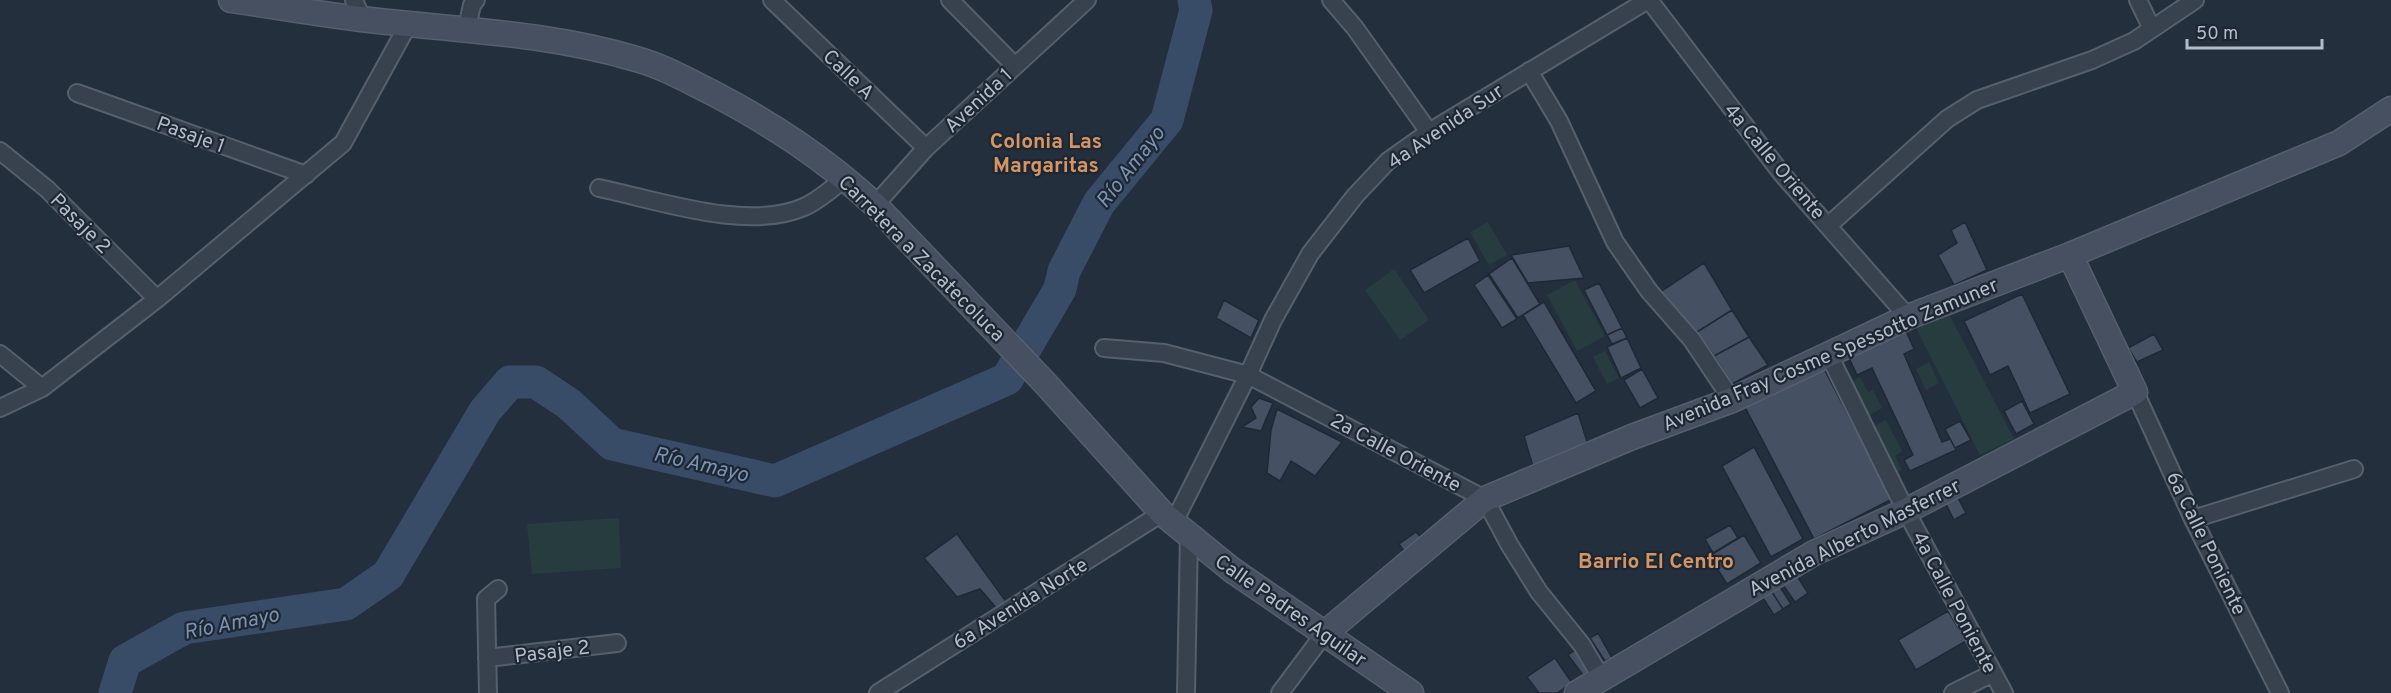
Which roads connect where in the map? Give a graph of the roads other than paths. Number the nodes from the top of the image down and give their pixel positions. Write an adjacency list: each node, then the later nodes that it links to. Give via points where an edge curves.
1 (231, 0): 10 (main road, Carretera a Zacatecoluca)
2 (476, 0): 12 (street)
3 (772, 0): 19 (street, Calle A)
4 (950, 0): 14 (street)
5 (1087, 0): 14 (street, Avenida 1)
6 (1331, 0): 18 (street)
7 (2138, 0): 13 (street)
8 (2195, 0): 13 (street)
9 (1642, 1): 15 (street, 4a Avenida Sur); 25 (street, 4a Calle Oriente)
10 (358, 9): 11 (main road, Carretera a Zacatecoluca)
11 (409, 23): 12 (main road, Carretera a Zacatecoluca); 21 (street, via 344,143)
12 (467, 27): 22 (main road, Carretera a Zacatecoluca, via 553,40 637,59 771,124)
13 (2152, 29): 25 (street, via 2092,60 1977,100 1947,119)
14 (1016, 66): 19 (street, Avenida 1)
15 (1529, 71): 18 (street, 4a Avenida Sur); 35 (street, via 1559,121 1615,242 1649,291 1692,340)
16 (77, 93): 21 (street, Pasaje 1)
17 (2391, 109): 26 (main road, Avenida Fray Cosme Spessotto Zamuner, via 2338,143)
18 (1429, 132): 32 (street, 4a Avenida Sur, via 1388,161 1310,254)
19 (926, 148): 24 (street, Avenida 1)
20 (0, 152): 27 (street, Pasaje 2, via 47,189)
21 (306, 175): 27 (street)
22 (845, 178): 23 (street, via 804,207 747,217); 24 (main road, Carretera a Zacatecoluca)
23 (600, 188)
24 (875, 205): 41 (main road, Carretera a Zacatecoluca)
25 (1828, 225): 28 (street, 4a Calle Oriente)
26 (2070, 255): 28 (main road, Avenida Fray Cosme Spessotto Zamuner); 34 (main road)
27 (157, 299): 33 (street)
28 (1908, 317): 30 (main road, Avenida Fray Cosme Spessotto Zamuner)
29 (1104, 348): 32 (street, 2a Calle Oriente, via 1164,353)
30 (1828, 353): 35 (main road, Avenida Fray Cosme Spessotto Zamuner); 39 (street)
31 (0, 354): 33 (street)
32 (1248, 375): 38 (street, 2a Calle Oriente); 41 (street, 4a Avenida Sur)
33 (42, 388): 36 (street)
34 (2135, 392): 39 (main road, Avenida Alberto Masferrer); 40 (street, 6a Calle Poniente)
35 (1732, 400): 38 (main road, Avenida Fray Cosme Spessotto Zamuner)
36 (0, 408)
37 (2354, 469): 40 (street)
38 (1485, 499): 43 (main road, Avenida Fray Cosme Spessotto Zamuner); 47 (street, 2a Calle Oriente, via 1539,592 1582,645)
39 (1906, 511): 46 (street, 4a Calle Poniente); 47 (main road, Avenida Alberto Masferrer, via 1814,553)
40 (2193, 519): 56 (street, 6a Calle Poniente)
41 (1175, 524): 43 (main road, Calle Padres Aguilar, via 1232,570); 49 (street, 6a Avenida Norte); 50 (street)
42 (498, 589): 45 (street, via 486,599)
43 (1324, 634): 51 (street); 52 (main road, Calle Padres Aguilar)
44 (617, 643): 45 (street, Pasaje 2)
45 (487, 658): 48 (street)
46 (1993, 673): 54 (street); 55 (street, 4a Calle Poniente)
47 (1602, 679): 53 (main road, Avenida Alberto Masferrer)
48 (488, 693)
49 (878, 693)
50 (1186, 693)
51 (1280, 693)
52 (1411, 693)
53 (1577, 693)
54 (1953, 693)
55 (2004, 693)
56 (2280, 693)

